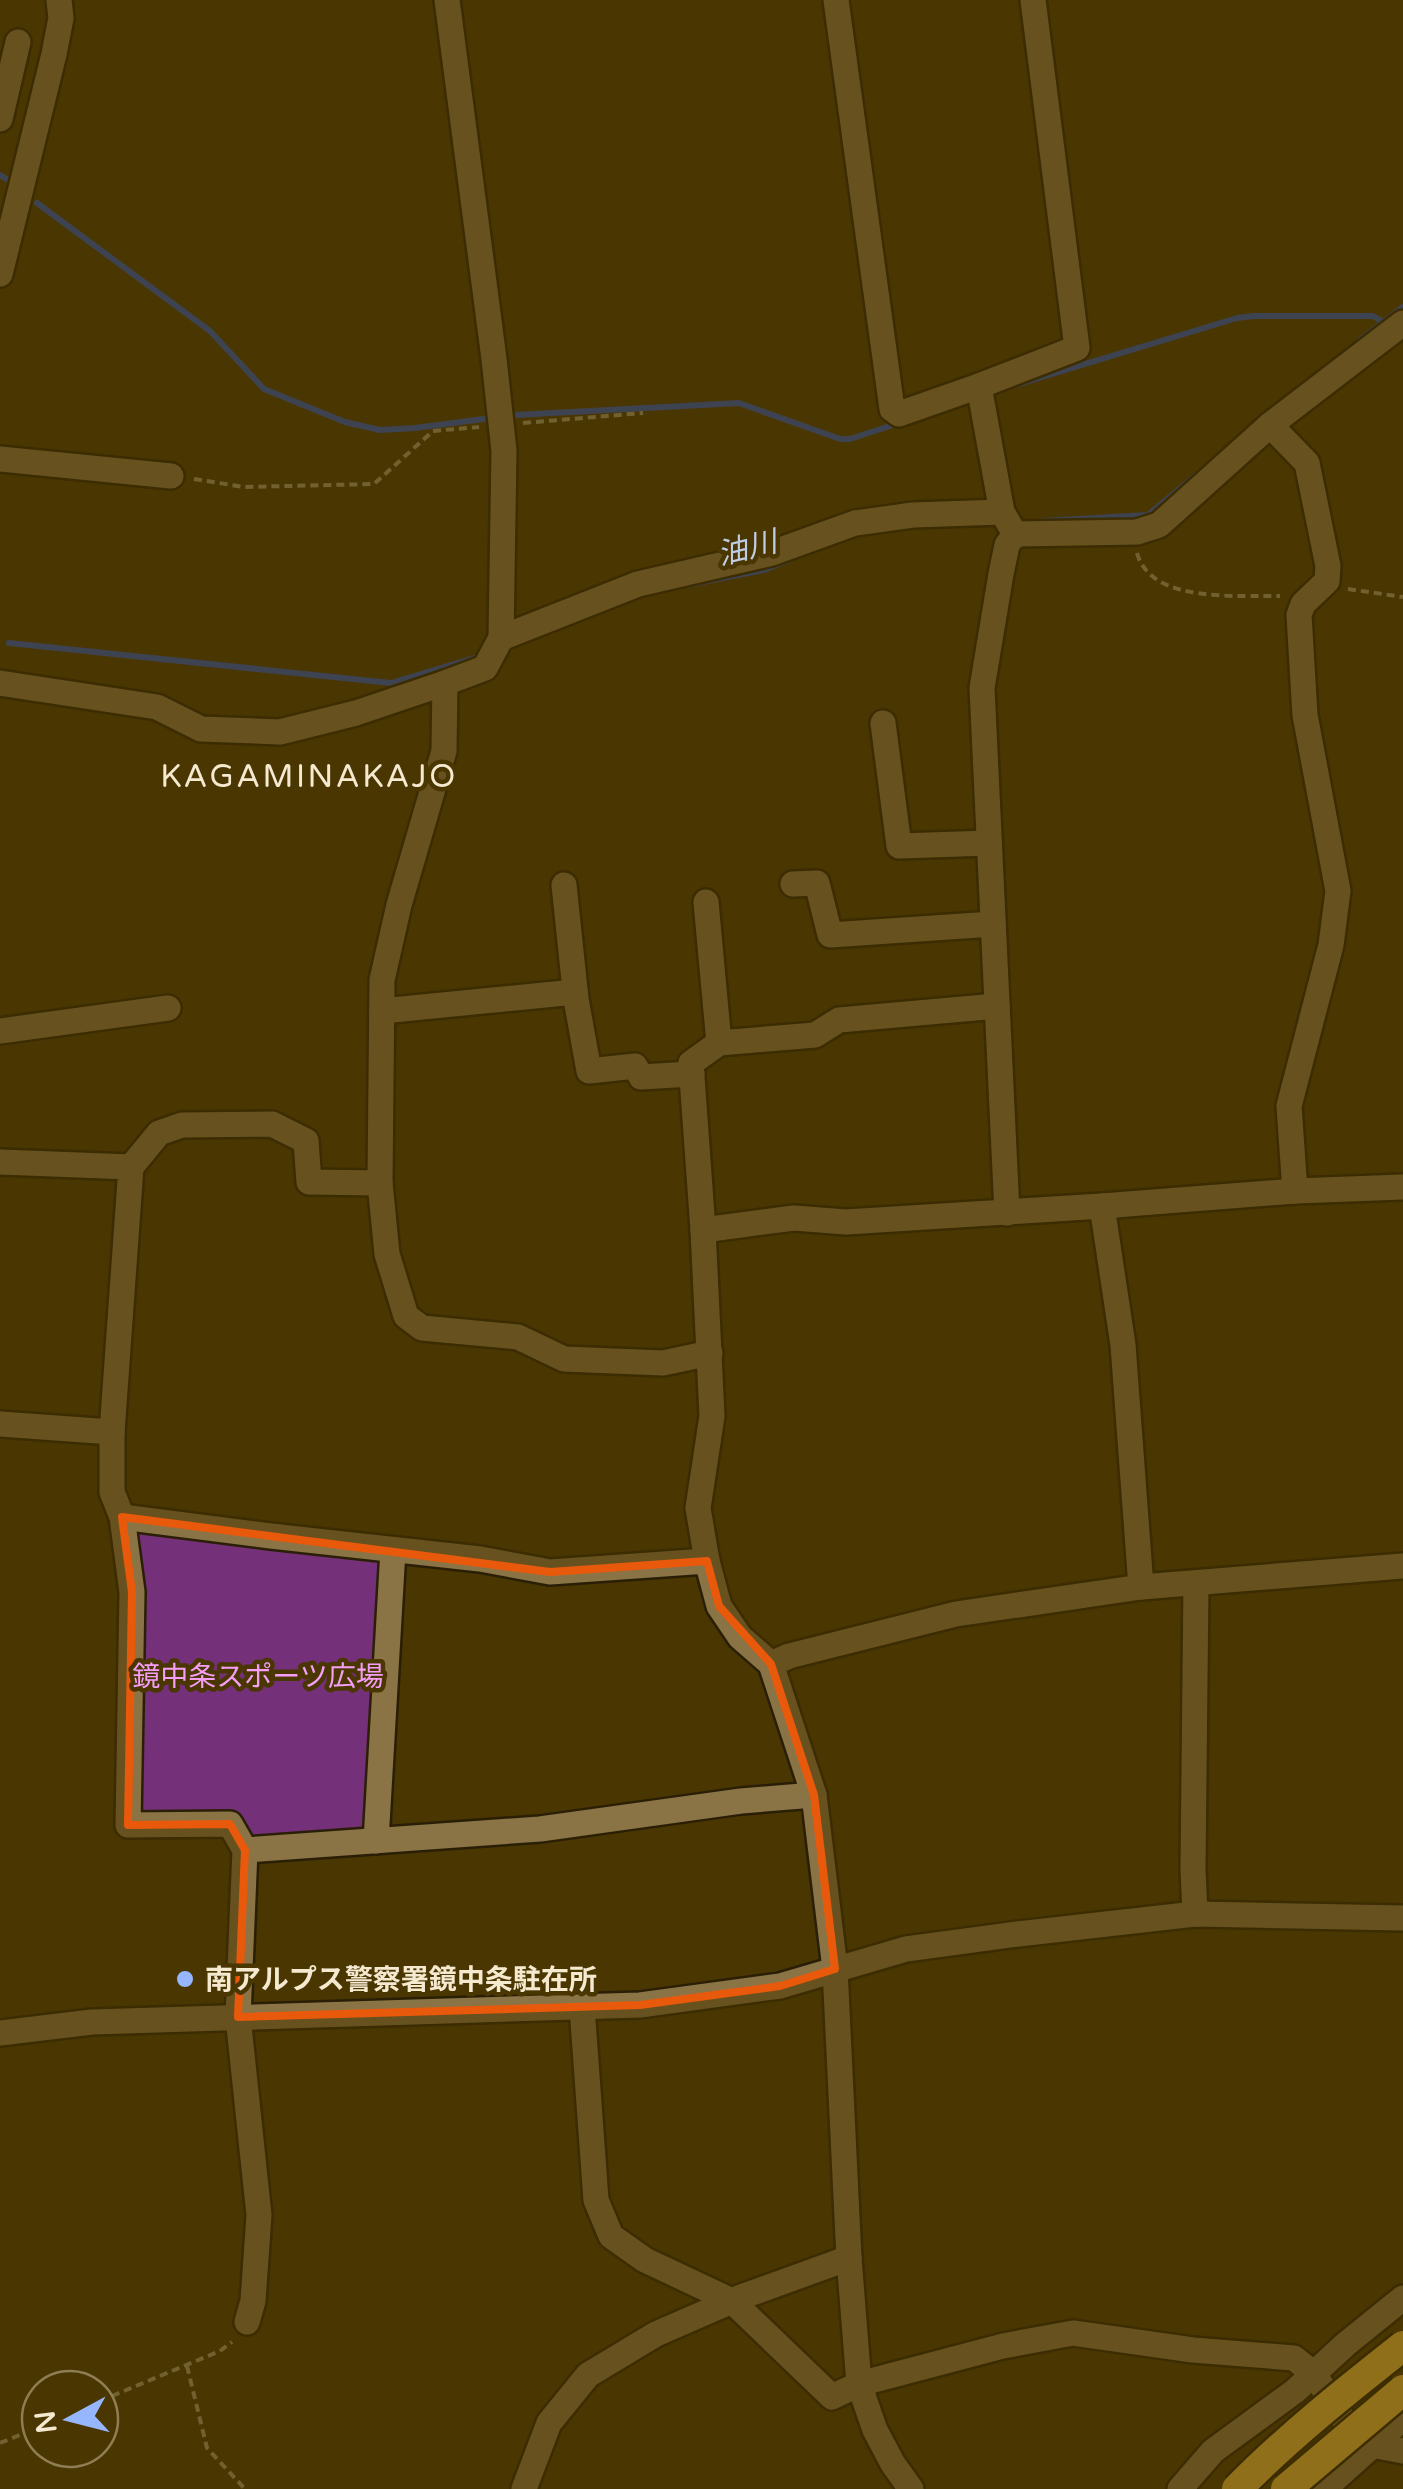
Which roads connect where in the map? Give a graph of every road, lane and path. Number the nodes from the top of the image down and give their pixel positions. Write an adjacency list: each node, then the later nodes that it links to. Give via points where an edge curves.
1 (59, 0): 7 (street, via 54,54)
2 (446, 0): 11 (street)
3 (836, 0): 9 (street, via 892,409 898,414)
4 (1033, 0): 9 (street, via 1077,348)
5 (18, 42): 6 (street)
6 (0, 119)
7 (0, 274)
8 (1401, 326): 12 (street)
9 (979, 386): 15 (street)
10 (643, 413): 11 (path)
11 (502, 425): 14 (path, via 433,431 374,484 244,487); 21 (street)
12 (1270, 425): 16 (street, via 1159,525); 18 (street, via 1307,463)
13 (0, 460): 14 (street)
14 (171, 476)
15 (1002, 512): 17 (street); 21 (street, via 855,523 772,553 638,584)
16 (1137, 532): 17 (street); 20 (path, via 1145,572 1168,585 1194,594 1284,596)
17 (1015, 534): 25 (street, via 1000,574 982,688)
18 (1327, 582): 19 (path); 20 (street)
19 (1403, 597)
20 (1303, 604): 41 (street, via 1305,715 1338,891 1289,1106)
21 (501, 638): 23 (street, via 485,668)
22 (0, 683): 23 (street, via 157,708 201,729 280,732)
23 (445, 684): 33 (street, via 444,751 399,905)
24 (883, 723): 25 (street, via 898,846)
25 (989, 843): 29 (street)
26 (794, 884): 29 (street, via 817,883 830,935)
27 (564, 885): 30 (street)
28 (706, 902): 35 (street)
29 (993, 924): 31 (street)
30 (575, 992): 33 (street); 36 (street, via 589,1071 636,1066 640,1077)
31 (997, 1006): 35 (street, via 839,1020 815,1034); 43 (street)
32 (168, 1008): 34 (street)
33 (382, 1011): 39 (street)
34 (0, 1031)
35 (719, 1043): 36 (street, via 691,1064)
36 (692, 1074): 44 (street)
37 (0, 1161): 38 (street)
38 (131, 1167): 39 (street, via 159,1133 182,1125 272,1124 306,1141 310,1182); 47 (street)
39 (380, 1184): 45 (street, via 392,1270 406,1316 422,1328 518,1338 564,1359 664,1363)
40 (1403, 1187): 41 (street)
41 (1295, 1191): 42 (street)
42 (1102, 1206): 43 (street); 53 (street, via 1123,1345)
43 (1007, 1212): 44 (street, via 846,1222 794,1218)
44 (704, 1230): 45 (street)
45 (710, 1352): 50 (street, via 712,1416 698,1508)
46 (0, 1424): 47 (street)
47 (112, 1432): 48 (street, via 112,1492)
48 (122, 1516): 49 (street); 57 (street, via 132,1592 128,1824 230,1824)
49 (394, 1550): 50 (street, via 550,1572); 56 (street)
50 (707, 1561): 54 (street, via 719,1606 740,1637)
51 (1403, 1566): 52 (street)
52 (1196, 1583): 53 (street); 58 (street)
53 (1141, 1587): 54 (street, via 956,1614)
54 (771, 1664): 55 (street)
55 (814, 1795): 56 (street, via 540,1829); 60 (street)
56 (376, 1841): 57 (street)
57 (245, 1850): 62 (street)
58 (1195, 1914): 59 (street); 60 (street, via 906,1950)
59 (1402, 1926)
60 (835, 1969): 61 (street, via 780,1986); 64 (street)
61 (582, 2007): 62 (street); 66 (street, via 596,2200 611,2236 644,2260)
62 (238, 2016): 63 (street, via 92,2022); 67 (street, via 259,2215)
63 (0, 2034)
64 (849, 2258): 66 (street); 71 (street)
65 (1403, 2298): 70 (street)
66 (732, 2301): 71 (street, via 832,2397); 78 (street, via 656,2334 588,2375 549,2423)
67 (247, 2322): 69 (path, via 220,2352)
68 (1403, 2346): 81 (highway, bridge)
69 (187, 2365): 73 (path); 77 (path, via 207,2448)
70 (1314, 2374): 71 (street, via 1294,2358 1074,2333); 75 (street, via 1346,2423); 80 (street, via 1213,2451)
71 (859, 2384): 79 (street, via 876,2430)
72 (1403, 2390): 82 (highway, bridge)
73 (120, 2393)
74 (1403, 2418): 75 (street)
75 (1372, 2445): 76 (street); 83 (street)
76 (1403, 2451)
77 (245, 2489)
78 (524, 2489)
79 (911, 2489)
80 (1180, 2489)
81 (1237, 2489)
82 (1286, 2489)
83 (1324, 2489)

